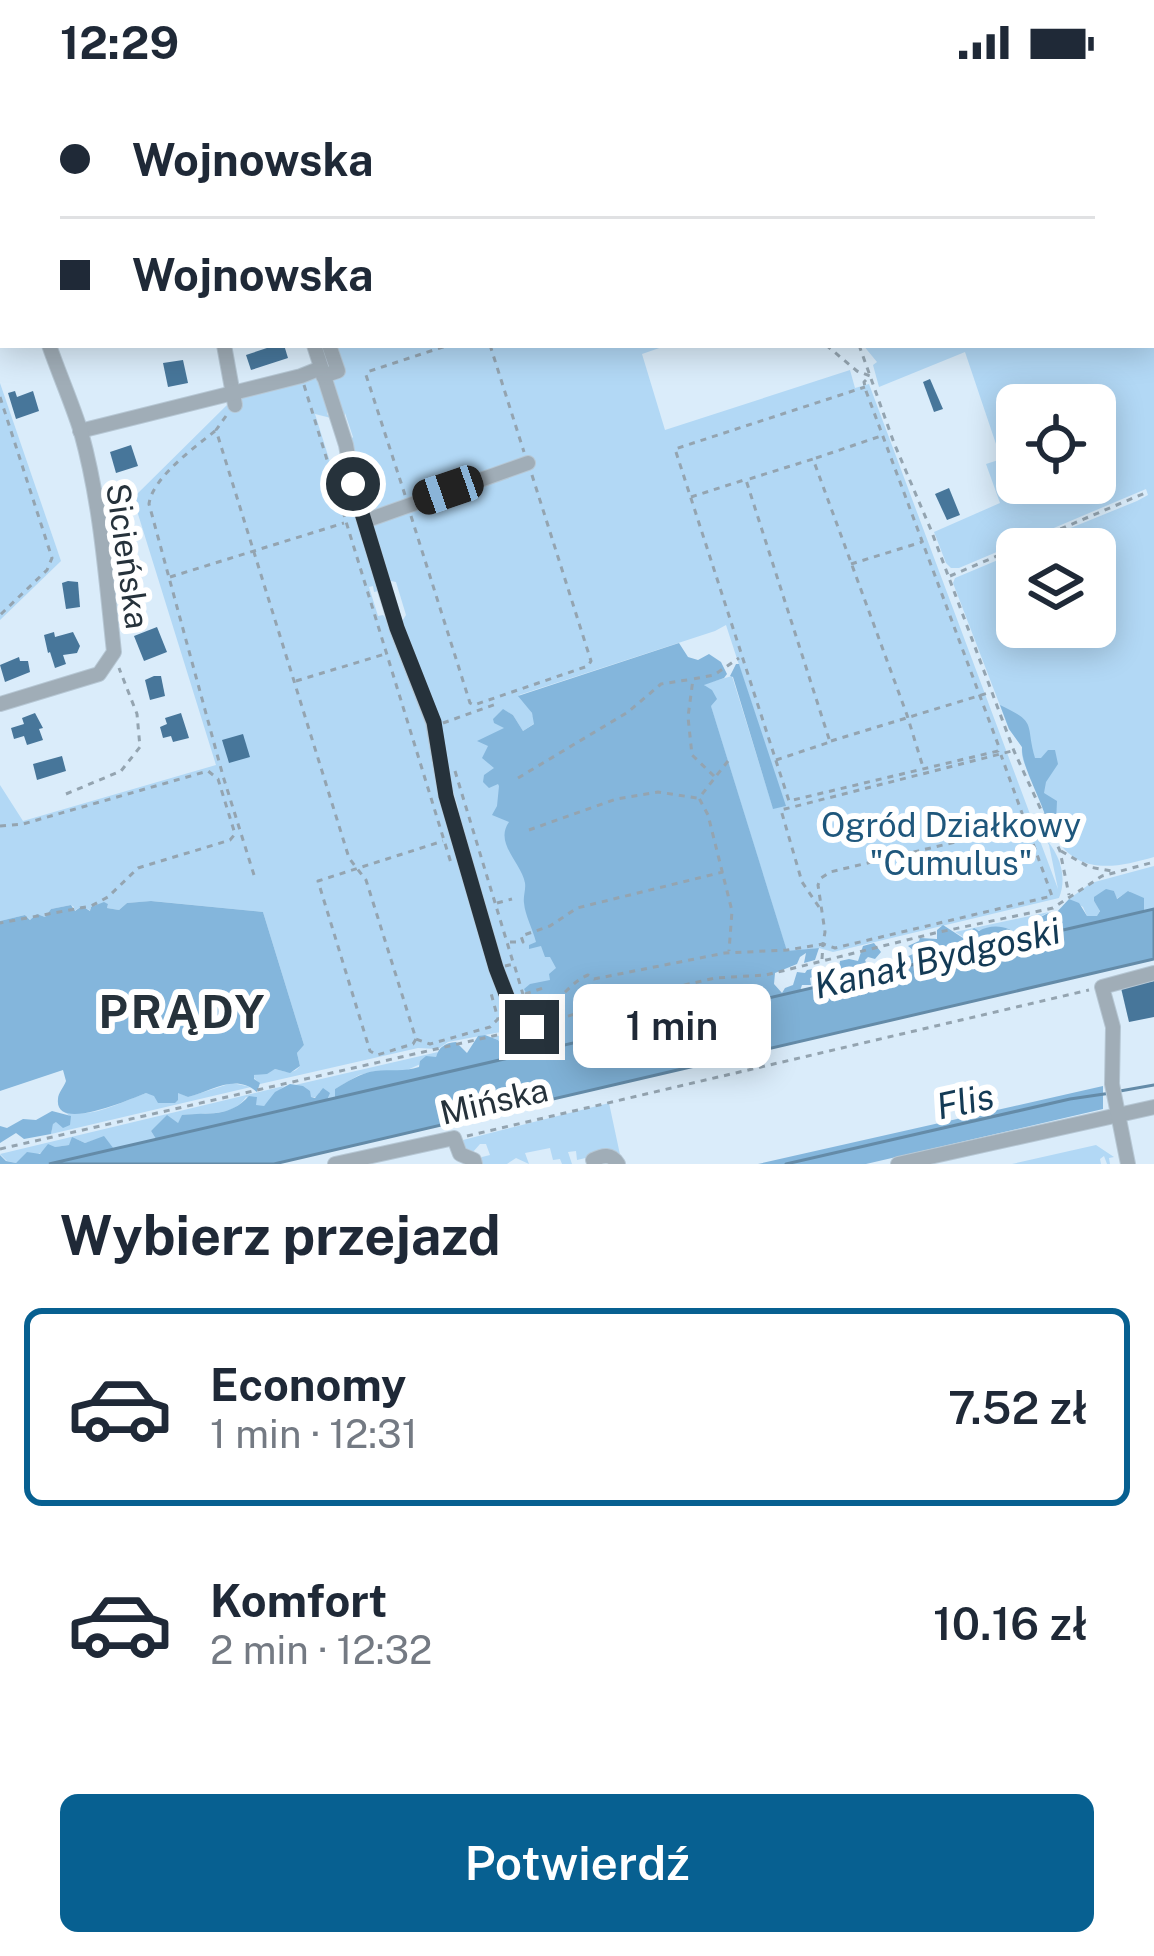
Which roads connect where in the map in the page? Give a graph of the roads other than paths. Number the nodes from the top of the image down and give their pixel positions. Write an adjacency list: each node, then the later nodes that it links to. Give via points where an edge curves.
1 (50, 348): 7 (street, Sicieńska)
2 (225, 348): 6 (street)
3 (315, 348): 5 (street)
4 (335, 348): 5 (street)
5 (327, 372): 6 (street); 9 (street)
6 (234, 399): 7 (street)
7 (80, 430): 10 (street, Sicieńska, via 114,652 99,674)
8 (528, 463): 9 (street)
9 (365, 520): 12 (street, via 434,722 446,796 496,968)
10 (0, 704)
11 (1154, 973): 14 (street, via 1102,987)
12 (532, 1027)
13 (1154, 1107): 14 (street)
14 (1118, 1113): 19 (street); 20 (street)
15 (593, 1160): 18 (street, via 606,1155)
16 (335, 1164): 17 (street, Mińska, via 454,1138)
17 (475, 1164)
18 (618, 1164)
19 (898, 1164)
20 (1128, 1164)

